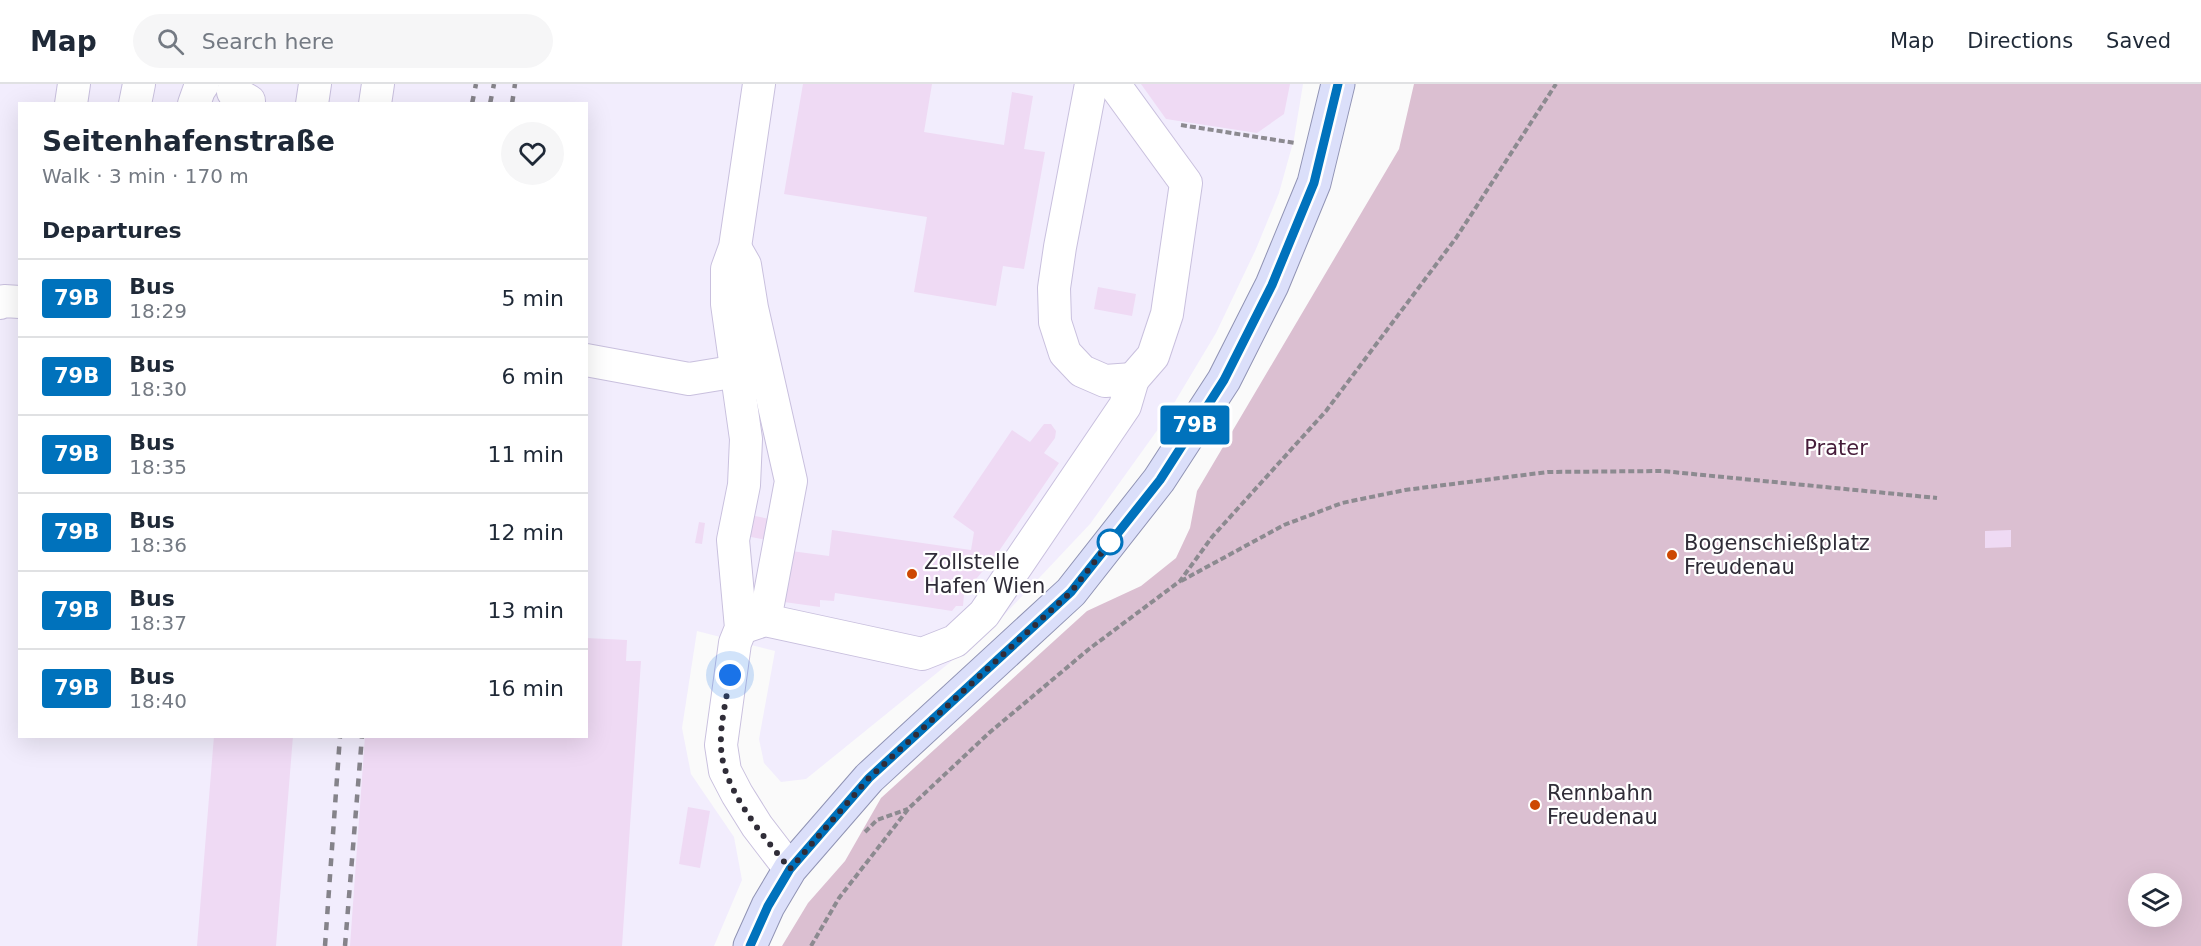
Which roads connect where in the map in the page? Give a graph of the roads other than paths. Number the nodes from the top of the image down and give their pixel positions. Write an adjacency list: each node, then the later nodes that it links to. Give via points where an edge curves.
1 (74, 84): 11 (lane)
2 (139, 84): 12 (lane)
3 (315, 84): 14 (lane)
4 (378, 84): 15 (lane)
5 (759, 84): 17 (lane)
6 (1091, 84): 22 (lane, via 1057,267 1055,322 1065,353 1082,370 1105,381)
7 (1114, 84): 22 (lane, via 1186,183 1167,314 1153,356)
8 (1323, 84): 16 (lane, via 1303,169)
9 (1338, 84): 16 (main road, via 1314,183)
10 (224, 91): 13 (lane, via 199,90)
11 (71, 102)
12 (135, 102)
13 (195, 102)
14 (312, 102)
15 (375, 102)
16 (1297, 228): 24 (main road, via 1224,380 1160,480 1071,592 869,778)
17 (735, 248): 21 (lane, via 727,269 727,304); 23 (lane, via 745,265 790,481)
18 (18, 302): 19 (lane)
19 (0, 303)
20 (588, 360): 21 (lane, via 689,379)
21 (738, 371): 23 (lane, via 746,439 744,485 733,540)
22 (1133, 378): 23 (lane, via 1125,406 984,614 955,641 921,654)
23 (753, 624): 24 (lane, via 735,642 721,745 725,771 736,794)
24 (790, 869): 25 (main road)
25 (750, 946)

